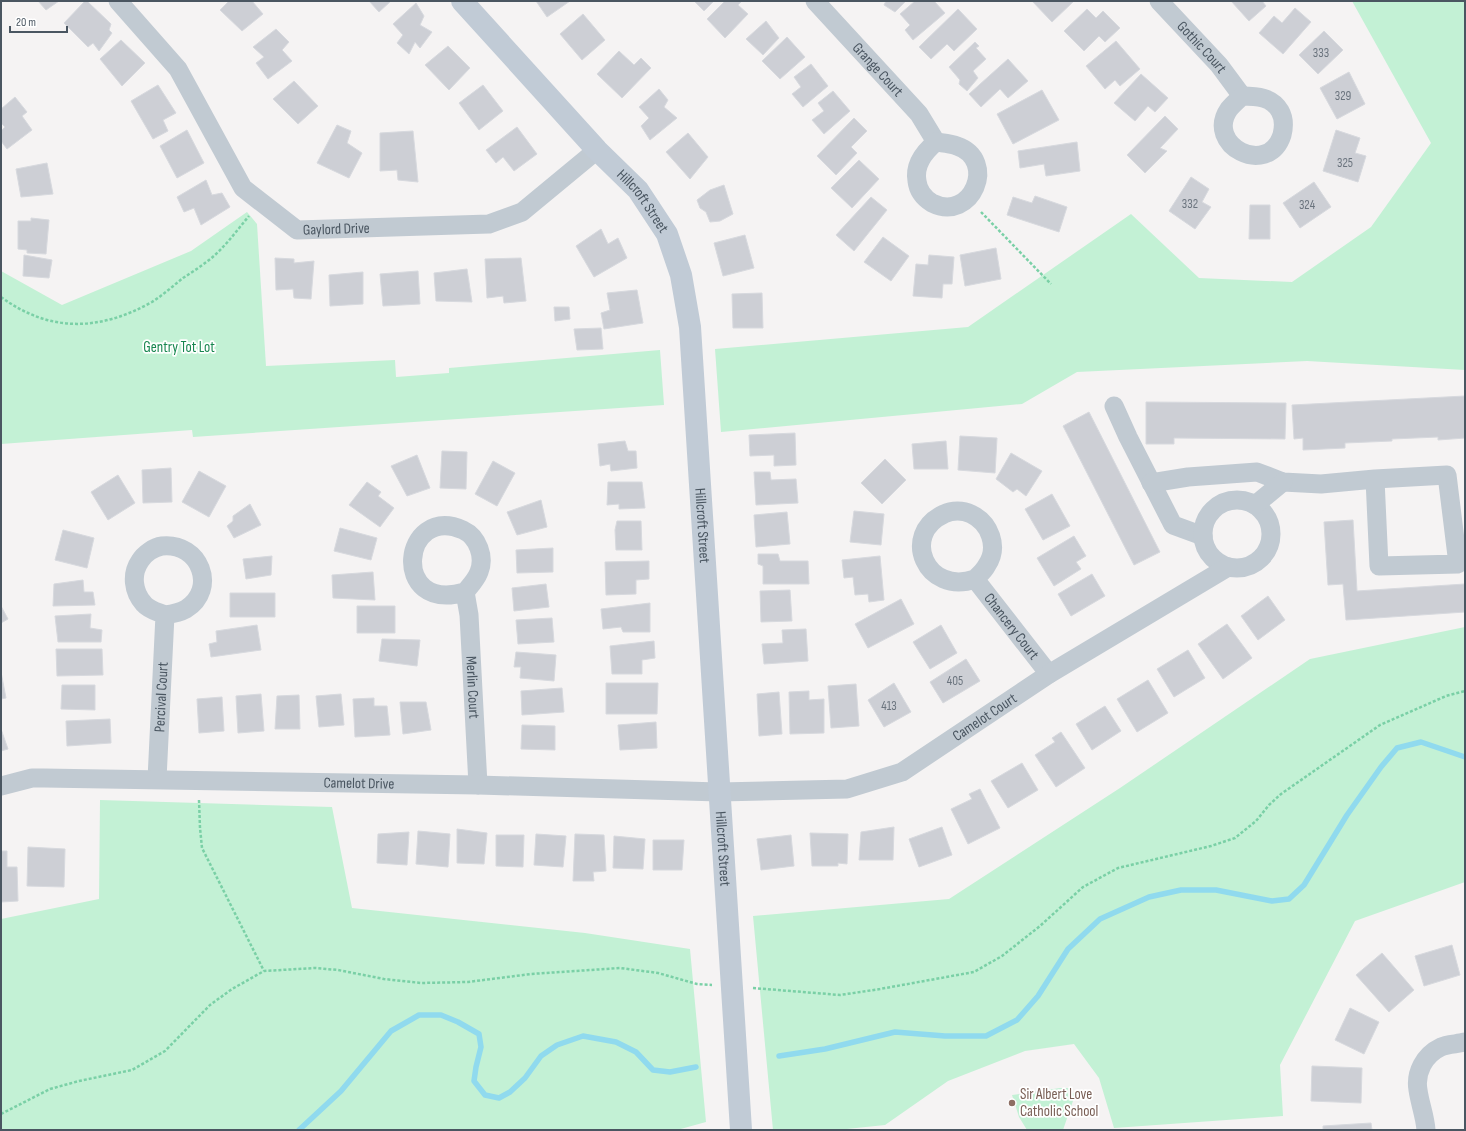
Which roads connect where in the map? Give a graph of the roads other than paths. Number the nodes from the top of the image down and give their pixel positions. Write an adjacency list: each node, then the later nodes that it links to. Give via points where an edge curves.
1 (118, 1): 7 (street, Gaylord Drive, via 178,69 243,188 297,230 489,224 522,212)
2 (462, 1): 7 (street, Hillcroft Street)
3 (815, 1): 6 (street, Grange Court, via 919,114)
4 (1159, 1): 5 (street, Gothic Court, via 1219,66)
5 (1242, 96)
6 (936, 142): 6 (street, via 957,146 967,151 978,169 978,180 974,190 968,199 959,204 938,206 921,193 916,179 918,165)
7 (597, 150): 22 (street, Hillcroft Street, via 638,190 667,234 681,275 690,327)
8 (1114, 406): 11 (street)
9 (1375, 479): 9 (street, via 1379,566 1458,564 1447,476); 10 (street, via 1321,484)
10 (1282, 482): 11 (street, via 1258,472 1188,477); 12 (street)
11 (1151, 483): 13 (street, via 1173,525)
12 (1256, 505): 13 (street, via 1238,500 1220,505 1212,510 1207,518); 14 (street, via 1270,524 1268,548 1261,558 1251,565 1240,568)
13 (1203, 536): 14 (street, via 1207,549 1216,560)
14 (1228, 567): 18 (street, Camelot Court)
15 (975, 579): 18 (street, Chancery Court)
16 (465, 592): 20 (street, Merlin Court, via 469,615)
17 (165, 615): 19 (street, Percival Court)
18 (1049, 674): 22 (street, Camelot Court, via 902,772 847,789)
19 (157, 779): 20 (street, Camelot Drive); 21 (street, Camelot Drive, via 32,778)
20 (478, 785): 22 (street, Camelot Drive)
21 (1, 786)
22 (719, 792): 24 (street, Hillcroft Street)
23 (1465, 1042): 25 (street, via 1441,1047 1426,1058 1418,1072 1417,1089)
24 (741, 1130)
25 (1426, 1130)

